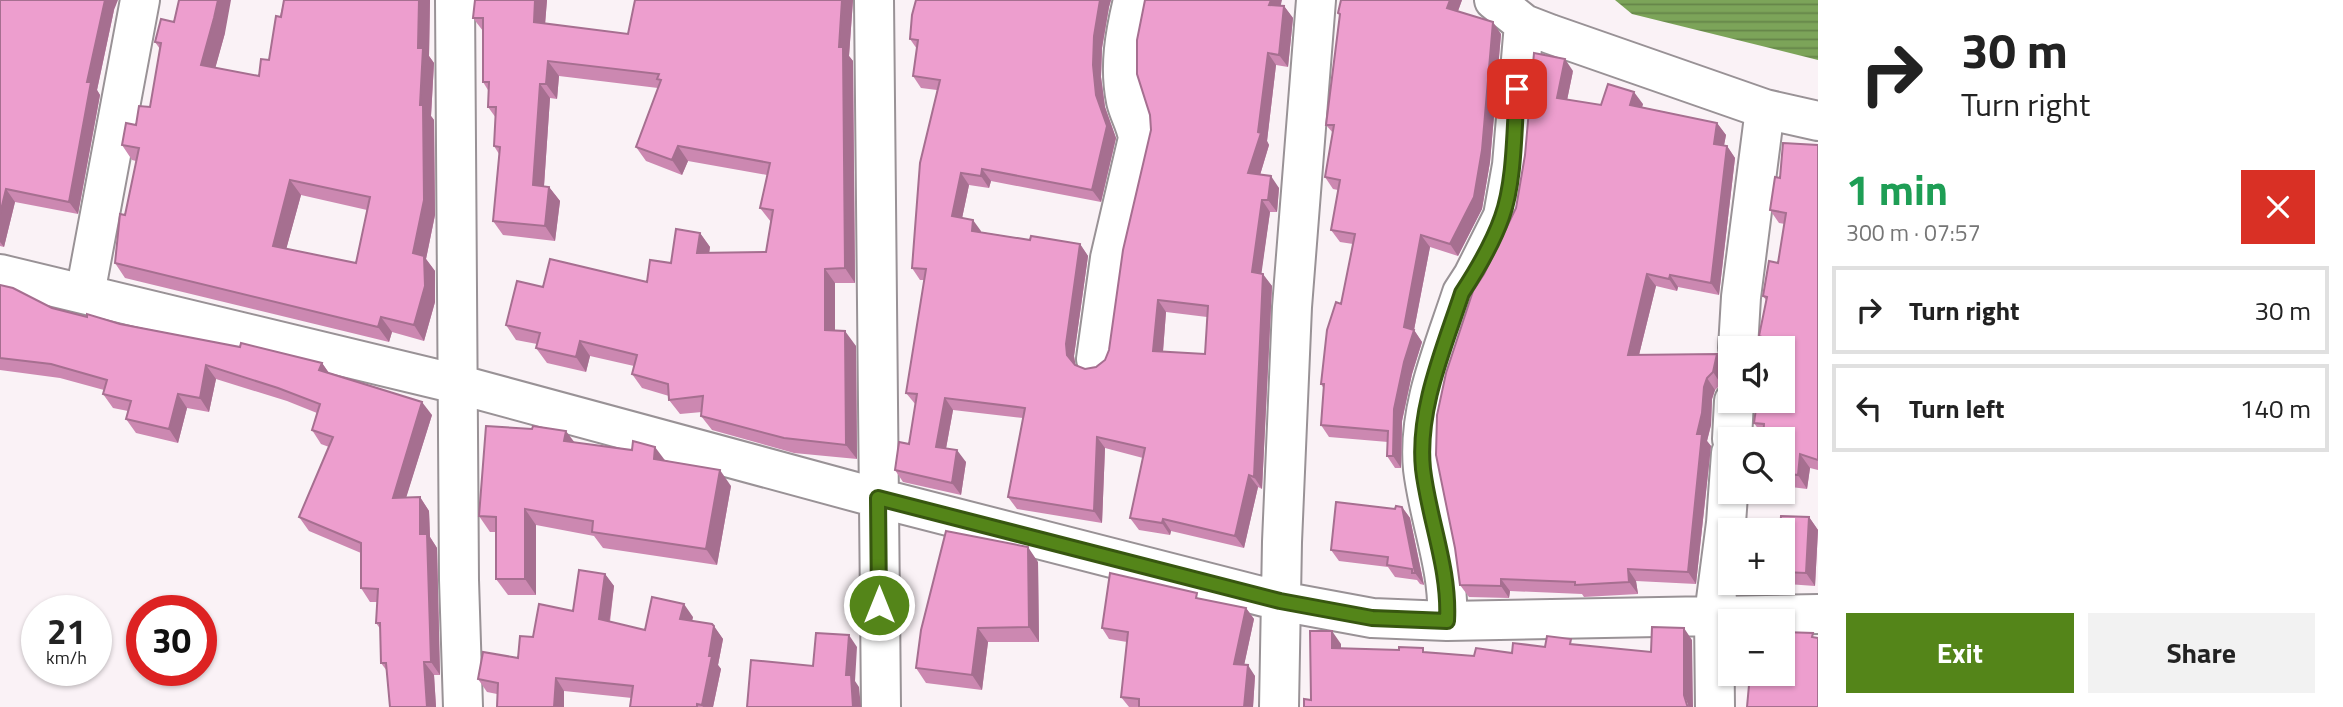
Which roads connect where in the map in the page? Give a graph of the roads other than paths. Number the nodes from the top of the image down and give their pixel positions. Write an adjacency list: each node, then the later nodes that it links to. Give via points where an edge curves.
1 (140, 0): 11 (street)
2 (455, 0): 14 (street)
3 (874, 0): 15 (street)
4 (1133, 0): 13 (street, via 1125,34 1124,87 1138,138 1110,258)
5 (1316, 0): 17 (street, via 1292,307)
6 (1494, 0): 7 (street)
7 (1524, 24): 8 (street); 20 (street, via 1503,216 1462,293 1424,422 1423,468 1443,565)
8 (1765, 110): 9 (street); 12 (street)
9 (1818, 121)
10 (0, 274): 11 (street)
11 (85, 294): 14 (street)
12 (1739, 336)
13 (1096, 359)
14 (457, 384): 15 (street); 21 (street)
15 (878, 498): 17 (street); 22 (street)
16 (1727, 504): 19 (street)
17 (1280, 601): 20 (street, via 1372,618); 23 (street)
18 (1818, 614): 19 (street)
19 (1714, 615): 20 (street); 24 (street)
20 (1447, 621)
21 (463, 707)
22 (881, 707)
23 (1279, 707)
24 (1715, 707)

